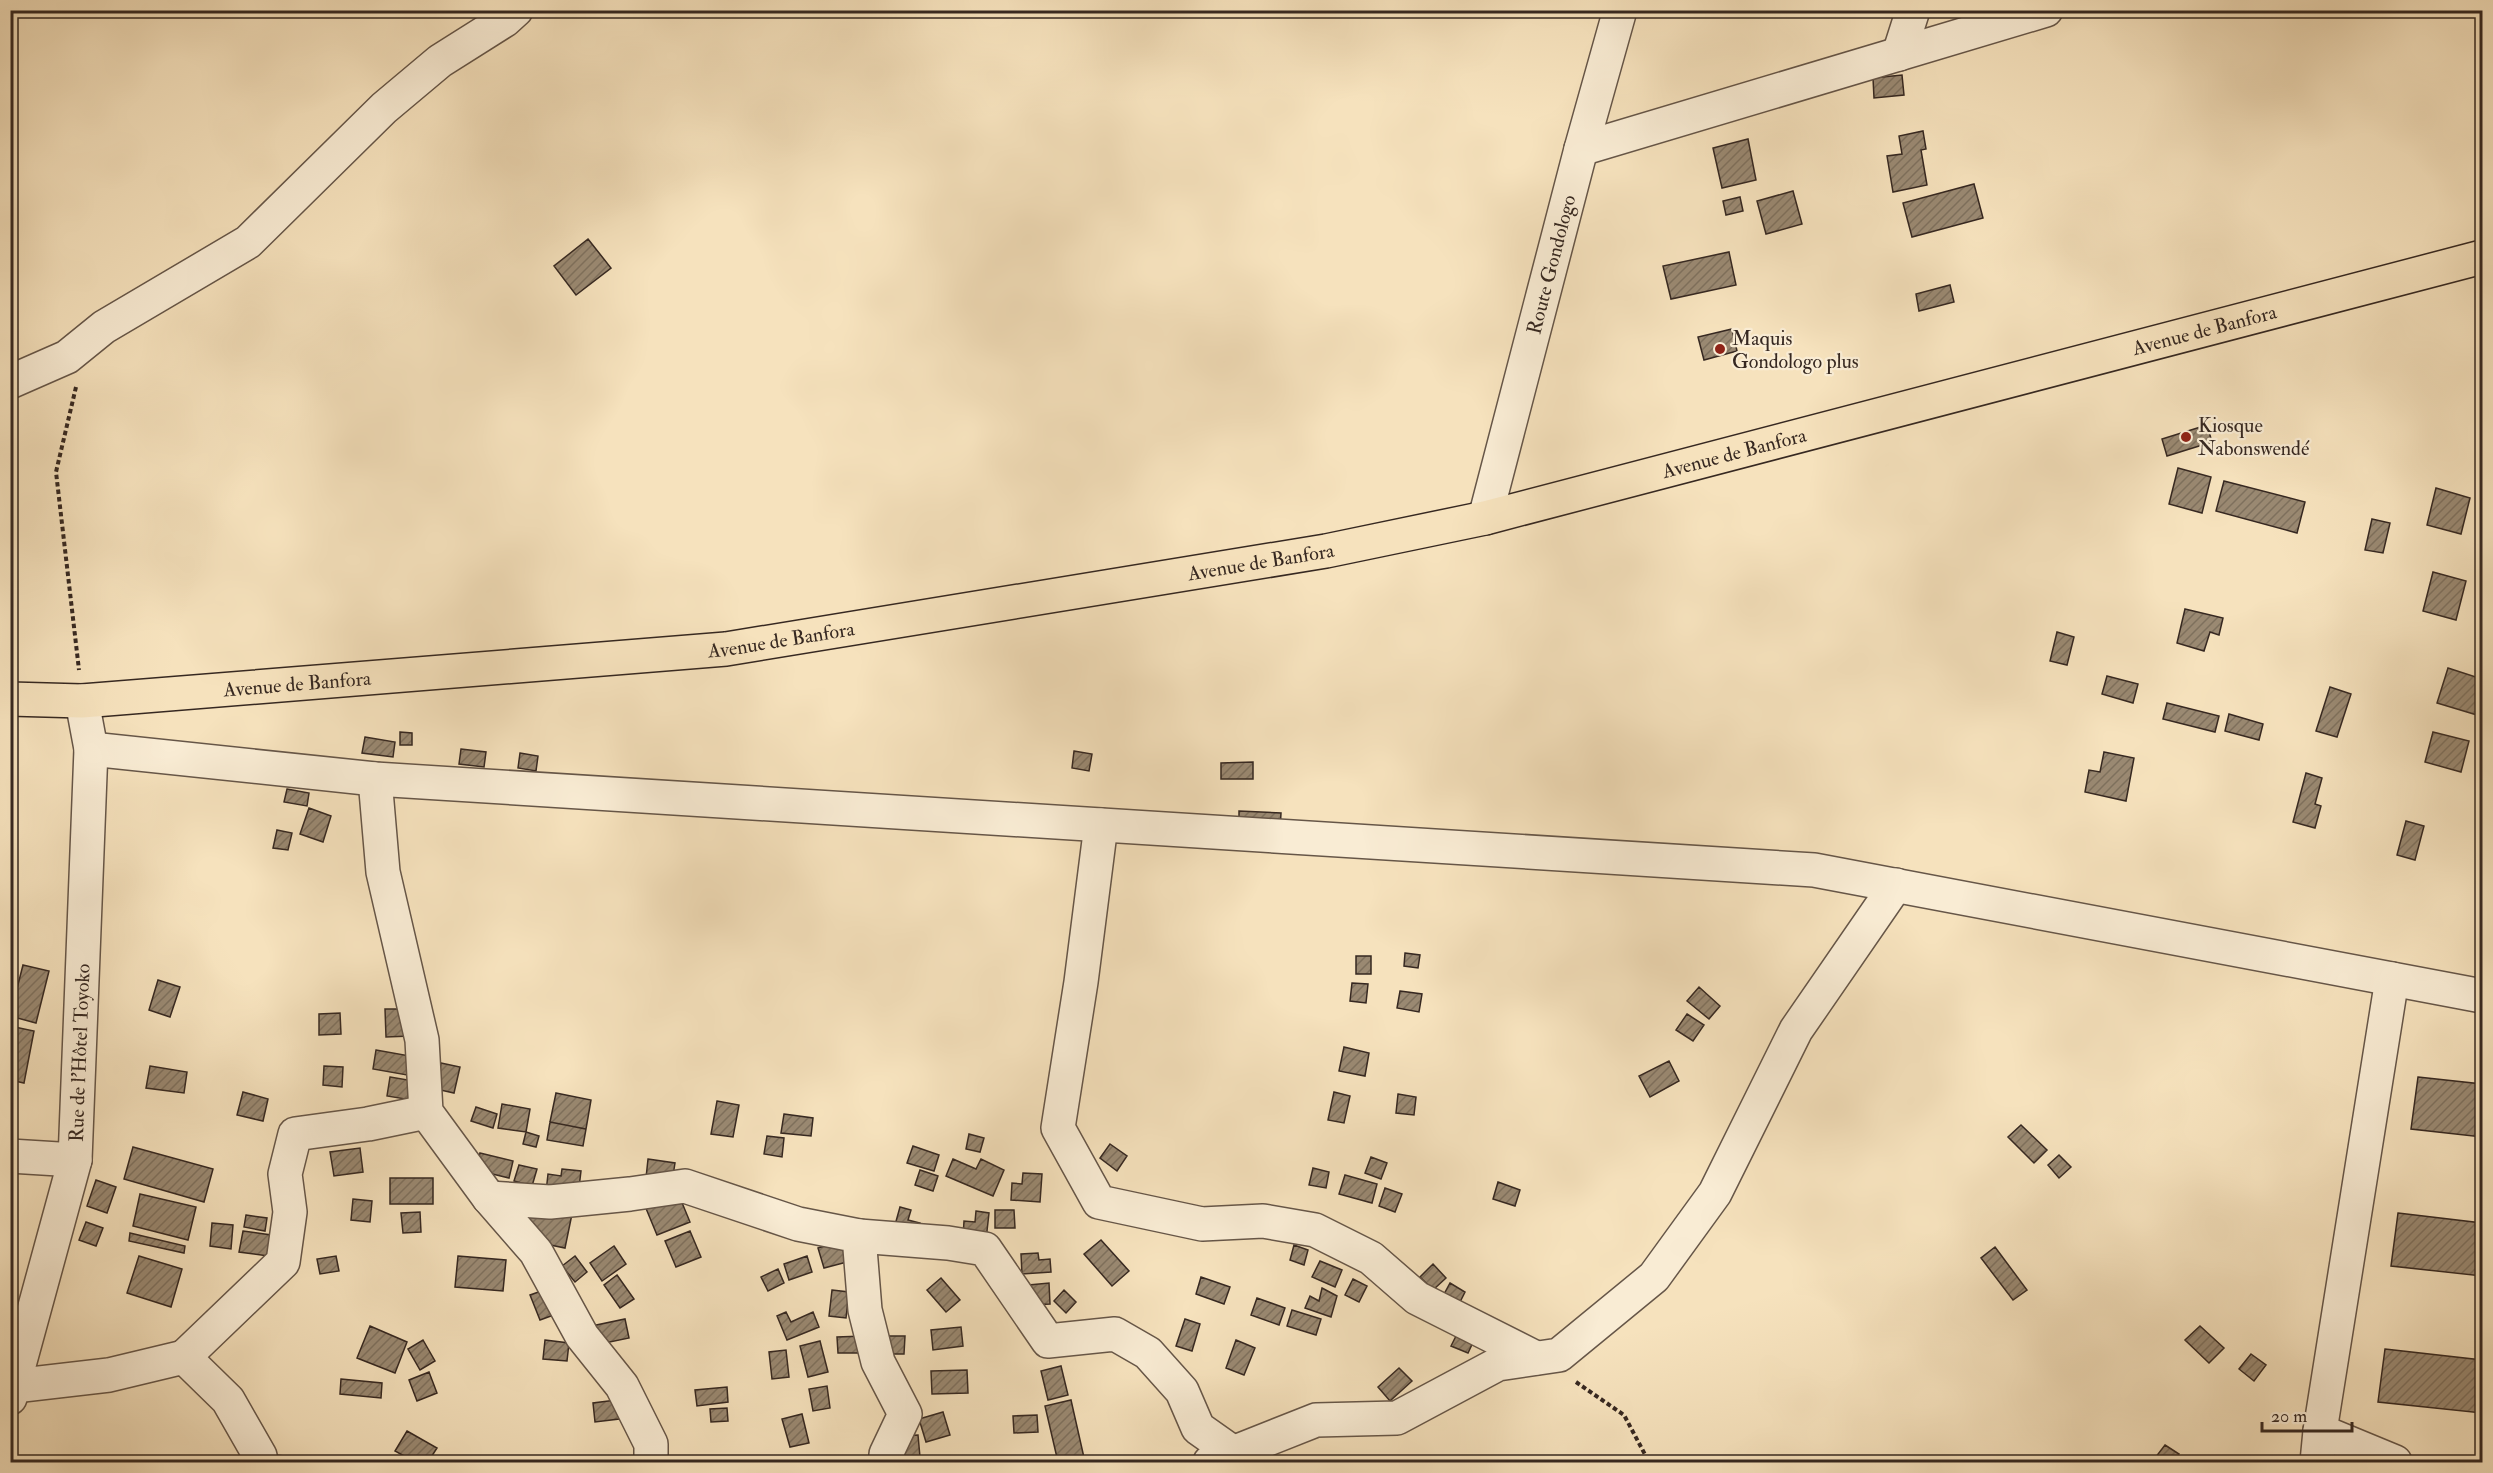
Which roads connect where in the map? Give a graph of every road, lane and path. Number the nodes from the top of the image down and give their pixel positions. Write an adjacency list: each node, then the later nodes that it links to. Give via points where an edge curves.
1 (516, 10): 8 (street, via 440,61 384,108 248,242)
2 (1620, 10): 6 (street, Route Gondologo)
3 (1913, 10): 5 (street)
4 (2046, 10): 5 (street)
5 (1899, 54): 6 (street)
6 (1581, 149): 10 (street, Route Gondologo)
7 (2482, 257): 10 (main road, Avenue de Banfora)
8 (90, 338): 9 (street, via 67,357); 12 (path, via 56,472)
9 (10, 382)
10 (1485, 518): 12 (main road, Avenue de Banfora, via 1326,550 726,649)
11 (10, 699): 12 (main road, Avenue de Banfora)
12 (82, 700): 13 (street, Rue de l'Hôtel Toyoko)
13 (91, 749): 14 (street); 21 (street, Rue de l'Hôtel Toyoko)
14 (375, 779): 15 (street); 19 (street, via 383,872 422,1040)
15 (1101, 825): 16 (street, via 1814,870); 25 (street, via 1058,1128 1099,1202 1202,1224 1263,1221 1315,1230 1371,1258 1417,1298)
16 (1896, 885): 17 (street); 25 (street, via 1796,1030 1715,1192 1654,1277 1559,1355)
17 (2392, 979): 18 (street); 27 (street)
18 (2482, 996)
19 (426, 1112): 22 (street); 24 (street, via 295,1134 285,1174 290,1212 283,1262)
20 (10, 1156): 21 (street)
21 (75, 1160): 26 (street, Rue de l'Hôtel Toyoko)
22 (489, 1198): 23 (street, via 550,1202 684,1186 798,1224); 30 (street, via 536,1252 582,1336 622,1386 651,1444)
23 (859, 1236): 28 (street, via 985,1250 1048,1341 1116,1334 1148,1353 1182,1391 1198,1428); 31 (street, via 867,1320 878,1362 904,1414)
24 (184, 1357): 26 (street); 29 (street, via 228,1400)
25 (1536, 1358): 28 (street, via 1498,1364 1397,1418 1316,1420); 32 (path, via 1624,1415)
26 (12, 1392)
27 (2319, 1447): 33 (street)
28 (1221, 1457)
29 (261, 1462)
30 (651, 1462)
31 (886, 1462)
32 (1649, 1462)
33 (2395, 1462)

